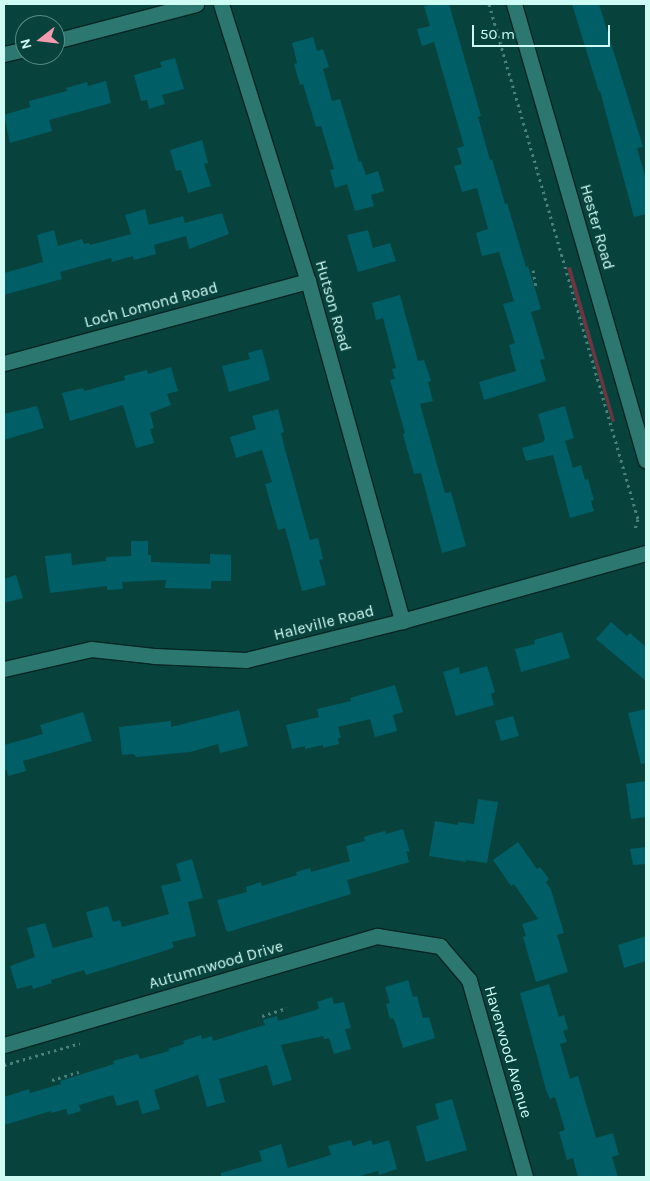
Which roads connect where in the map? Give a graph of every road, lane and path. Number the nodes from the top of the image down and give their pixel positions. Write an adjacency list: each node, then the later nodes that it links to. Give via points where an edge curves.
1 (196, 4): 5 (street)
2 (221, 4): 7 (street, Hutson Road)
3 (489, 4): 11 (path, via 638,519)
4 (514, 4): 10 (street, Hester Road)
5 (65, 38)
6 (533, 270): 8 (path)
7 (308, 281): 9 (street, Loch Lomond Road); 13 (street, Hutson Road)
8 (536, 287)
9 (4, 363)
10 (646, 460)
11 (635, 529)
12 (646, 553): 13 (street, Haleville Road)
13 (402, 621): 14 (street, Haleville Road, via 246,660 154,656 91,649)
14 (4, 670)
15 (440, 946): 19 (street, Autumnwood Drive, via 377,936); 23 (street, Haverwood Avenue, via 469,980)
16 (287, 1008): 17 (path)
17 (262, 1016)
18 (80, 1043): 20 (path)
19 (4, 1045)
20 (4, 1065)
21 (79, 1072): 22 (path)
22 (52, 1080)
23 (525, 1177)

